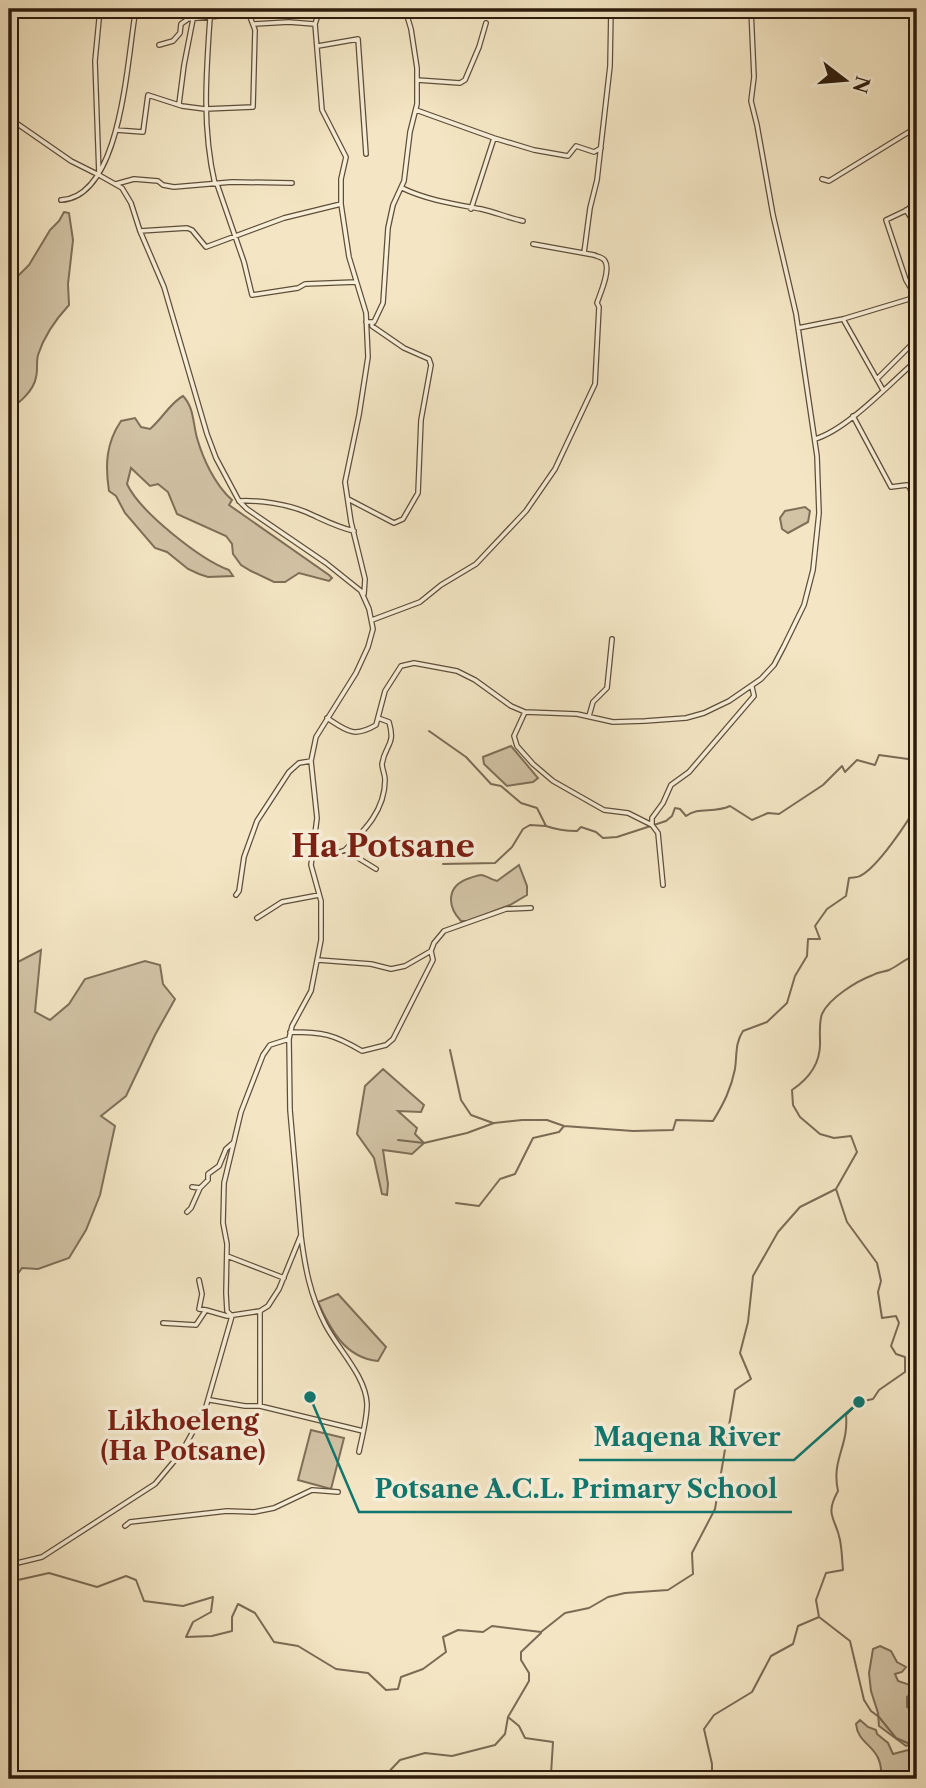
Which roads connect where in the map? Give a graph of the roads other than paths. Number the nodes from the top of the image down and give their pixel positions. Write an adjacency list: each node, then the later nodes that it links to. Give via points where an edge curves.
1 (100, 9): 28 (street, via 95,61)
2 (135, 9): 22 (street)
3 (195, 9): 10 (street)
4 (320, 9): 13 (street)
5 (611, 9): 26 (street)
6 (751, 9): 49 (street, via 751,101)
7 (406, 10): 16 (street)
8 (248, 11): 9 (street); 12 (street)
9 (210, 18): 10 (street); 18 (street)
10 (193, 19): 14 (street, via 181,24 173,41); 17 (street)
11 (485, 23): 16 (street, via 465,80)
12 (254, 24): 13 (street); 18 (street, via 253,107)
13 (315, 24): 15 (street)
14 (159, 45)
15 (318, 46): 27 (street, via 358,39); 36 (street, via 322,110 346,157)
16 (417, 80): 19 (street)
17 (179, 104): 18 (street); 22 (street, via 148,95 143,132)
18 (205, 109): 32 (street)
19 (416, 110): 24 (street); 33 (street)
20 (9, 118): 28 (street)
21 (917, 127): 23 (street)
22 (116, 130): 28 (street)
23 (911, 131): 25 (street); 29 (street, via 829,181)
24 (494, 138): 26 (street, via 568,156 576,146 594,152); 37 (street)
25 (917, 141)
26 (601, 148): 44 (street)
27 (366, 154)
28 (99, 176): 31 (street); 34 (street, via 75,198)
29 (822, 179)
30 (292, 183): 32 (street)
31 (116, 184): 32 (street, via 134,179 174,187); 41 (street, via 131,202)
32 (216, 184): 42 (street)
33 (402, 188): 37 (street); 48 (street, via 388,228 383,303 374,322)
34 (61, 200)
35 (917, 201): 38 (street)
36 (341, 204): 42 (street); 45 (street)
37 (471, 209): 39 (street)
38 (906, 210): 40 (street); 46 (street, via 886,220 905,280)
39 (523, 221)
40 (917, 228)
41 (140, 231): 42 (street, via 187,228 205,247); 57 (street, via 164,287 207,434)
42 (234, 235): 45 (street, via 252,295 306,284)
43 (533, 244): 44 (street)
44 (584, 254): 61 (street, via 602,258 606,267 597,303 595,384 555,469 526,511 476,564 420,602)
45 (356, 282): 48 (street)
46 (916, 298): 47 (street)
47 (843, 319): 49 (street); 52 (street)
48 (369, 322): 56 (street, via 368,357 346,473); 56 (street, via 404,348 429,359 431,365 421,419 418,493 412,507 394,523)
49 (798, 328): 55 (street)
50 (917, 339): 52 (street)
51 (917, 360): 53 (street)
52 (876, 379): 53 (street)
53 (883, 390): 54 (street)
54 (853, 416): 55 (street); 58 (street, via 891,487 910,488)
55 (815, 439): 63 (street, via 819,513 810,587 774,665)
56 (348, 499): 59 (street)
57 (239, 501): 59 (street, via 295,509); 60 (street)
58 (917, 513)
59 (354, 531): 60 (street, via 365,579)
60 (364, 596): 61 (street)
61 (372, 620): 66 (street, via 368,647)
62 (612, 639): 65 (street, via 607,688 593,702)
63 (752, 687): 65 (street, via 686,718 613,722); 69 (street, via 754,696 689,772 671,785)
64 (525, 712): 65 (street); 67 (street, via 457,671 414,663 401,666 394,676); 69 (street, via 514,736 533,764 590,803)
65 (589, 716)
66 (327, 718): 67 (street, via 347,732 360,732 376,725); 68 (street, via 316,737)
67 (378, 719): 71 (street, via 389,722 393,738 382,762 382,798 370,825)
68 (311, 761): 70 (street, via 317,818); 74 (street, via 299,763 289,772 257,821)
69 (652, 825): 73 (street, via 658,833)
70 (314, 849): 71 (street); 75 (street, via 311,865)
71 (345, 850): 72 (street)
72 (376, 869)
73 (663, 885)
74 (236, 895)
75 (319, 895): 77 (street, via 282,902); 79 (street)
76 (531, 908): 78 (street, via 506,909 444,931)
77 (257, 918)
78 (431, 951): 79 (street, via 391,970); 80 (street, via 433,960 386,1045 362,1051 331,1035)
79 (318, 960): 80 (street, via 311,991)
80 (289, 1032): 81 (street)
81 (289, 1039): 82 (street, via 270,1045 263,1055); 86 (street)
82 (234, 1142): 84 (street); 87 (street, via 223,1190)
83 (192, 1187): 84 (street)
84 (200, 1188): 85 (street)
85 (187, 1212)
86 (301, 1235): 88 (street); 96 (street, via 315,1303 365,1391)
87 (227, 1255): 88 (street); 92 (street, via 227,1311)
88 (284, 1279): 91 (street, via 275,1298)
89 (199, 1280): 90 (street, via 199,1309)
90 (206, 1310): 92 (street); 93 (street, via 196,1325)
91 (260, 1311): 92 (street); 95 (street)
92 (232, 1315): 94 (street)
93 (163, 1323)
94 (210, 1400): 95 (street); 100 (street, via 181,1453 155,1484 42,1557)
95 (260, 1406): 96 (street)
96 (363, 1431): 97 (street)
97 (359, 1452)
98 (338, 1492): 99 (street, via 312,1490 254,1513 227,1511)
99 (125, 1526)
100 (9, 1565)

